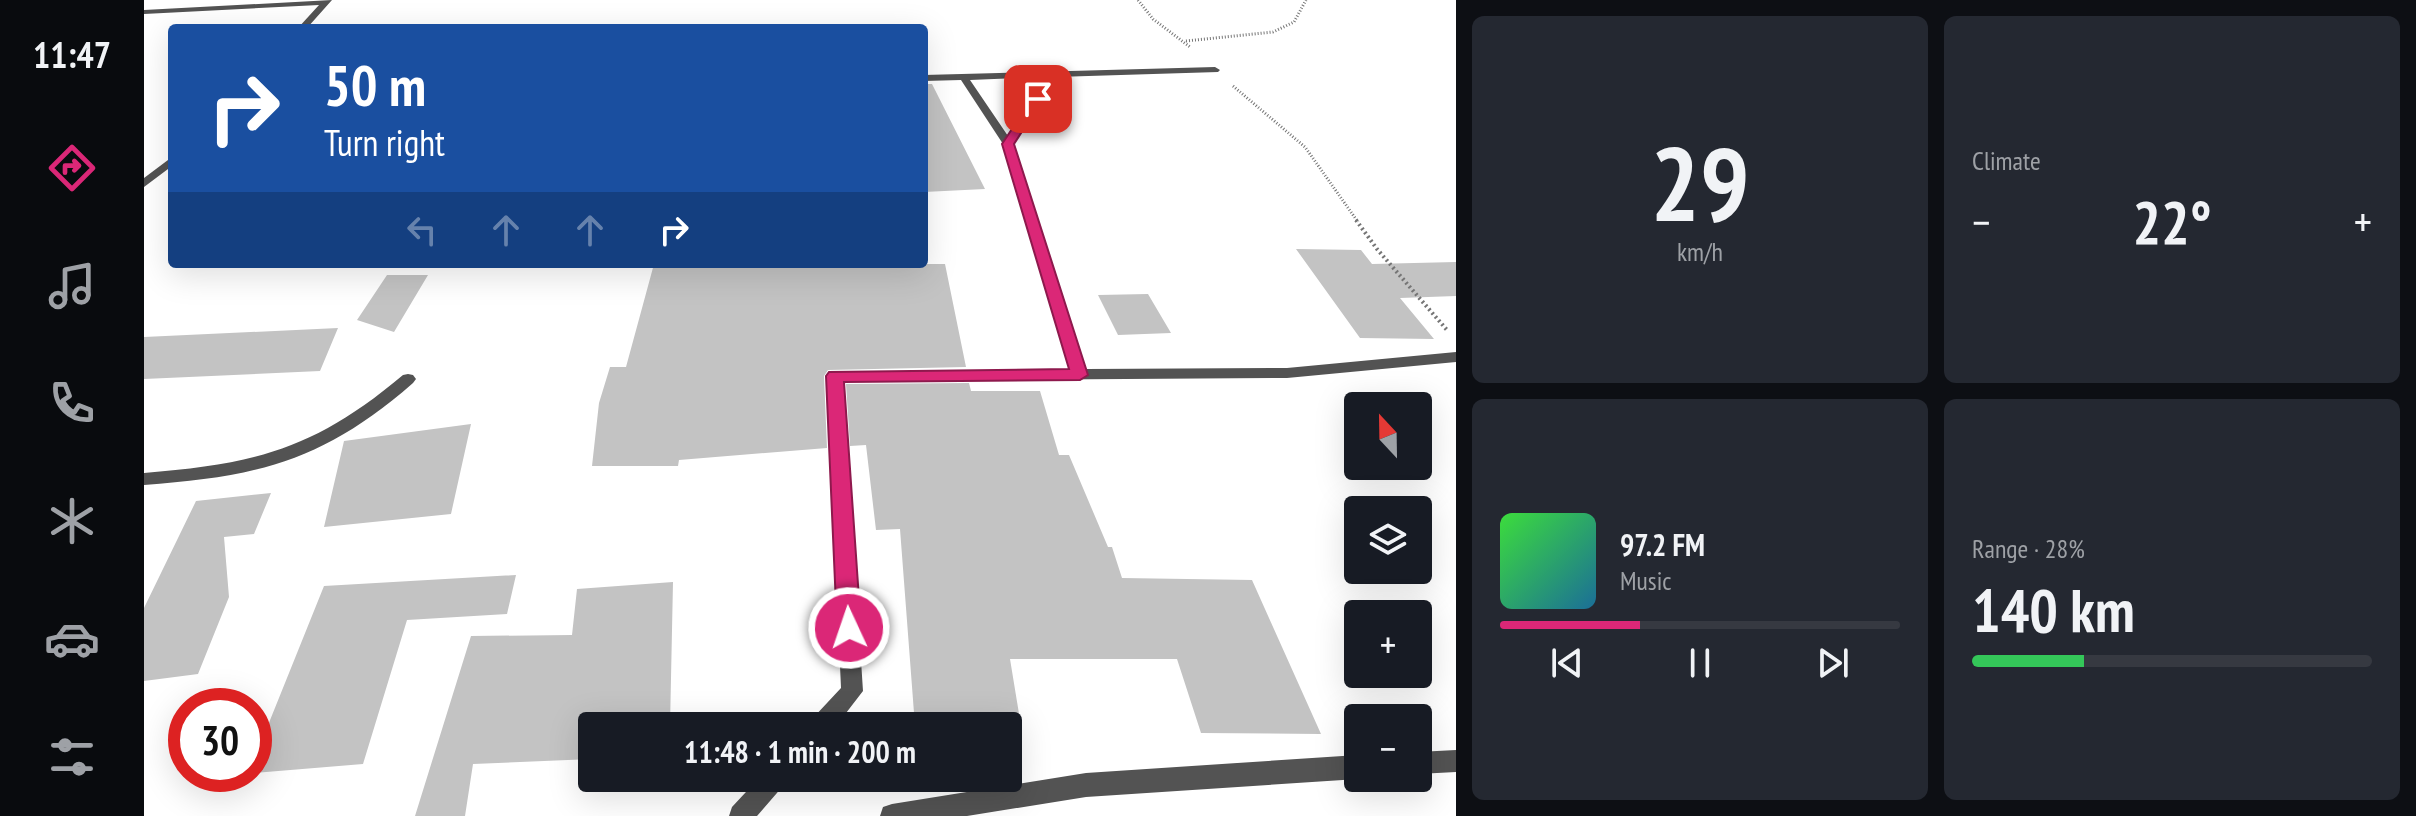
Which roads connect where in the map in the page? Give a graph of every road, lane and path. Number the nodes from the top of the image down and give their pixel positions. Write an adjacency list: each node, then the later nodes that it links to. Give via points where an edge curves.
1 (1138, 0): 6 (path, via 1153,19)
2 (1306, 0): 6 (path, via 1294,22 1273,32)
3 (328, 1): 4 (street); 5 (street)
4 (144, 12)
5 (306, 24)
6 (1185, 42): 7 (path)
7 (1215, 70): 8 (street); 14 (path, via 1305,147 1377,249)
8 (1052, 76): 9 (street); 11 (street)
9 (964, 77): 10 (street); 11 (street)
10 (928, 78)
11 (1008, 144): 16 (street)
12 (168, 163): 13 (street)
13 (144, 184)
14 (1456, 341)
15 (1456, 357): 16 (street, via 1287,373)
16 (1080, 375): 19 (street, via 835,376 852,691)
17 (408, 379): 18 (street, via 350,427 296,454 253,467)
18 (144, 479)
19 (833, 712)
20 (1456, 761): 21 (street)
21 (1432, 762)
22 (1344, 768): 25 (street, via 1086,785)
23 (762, 792): 24 (street)
24 (741, 816)
25 (892, 816)

